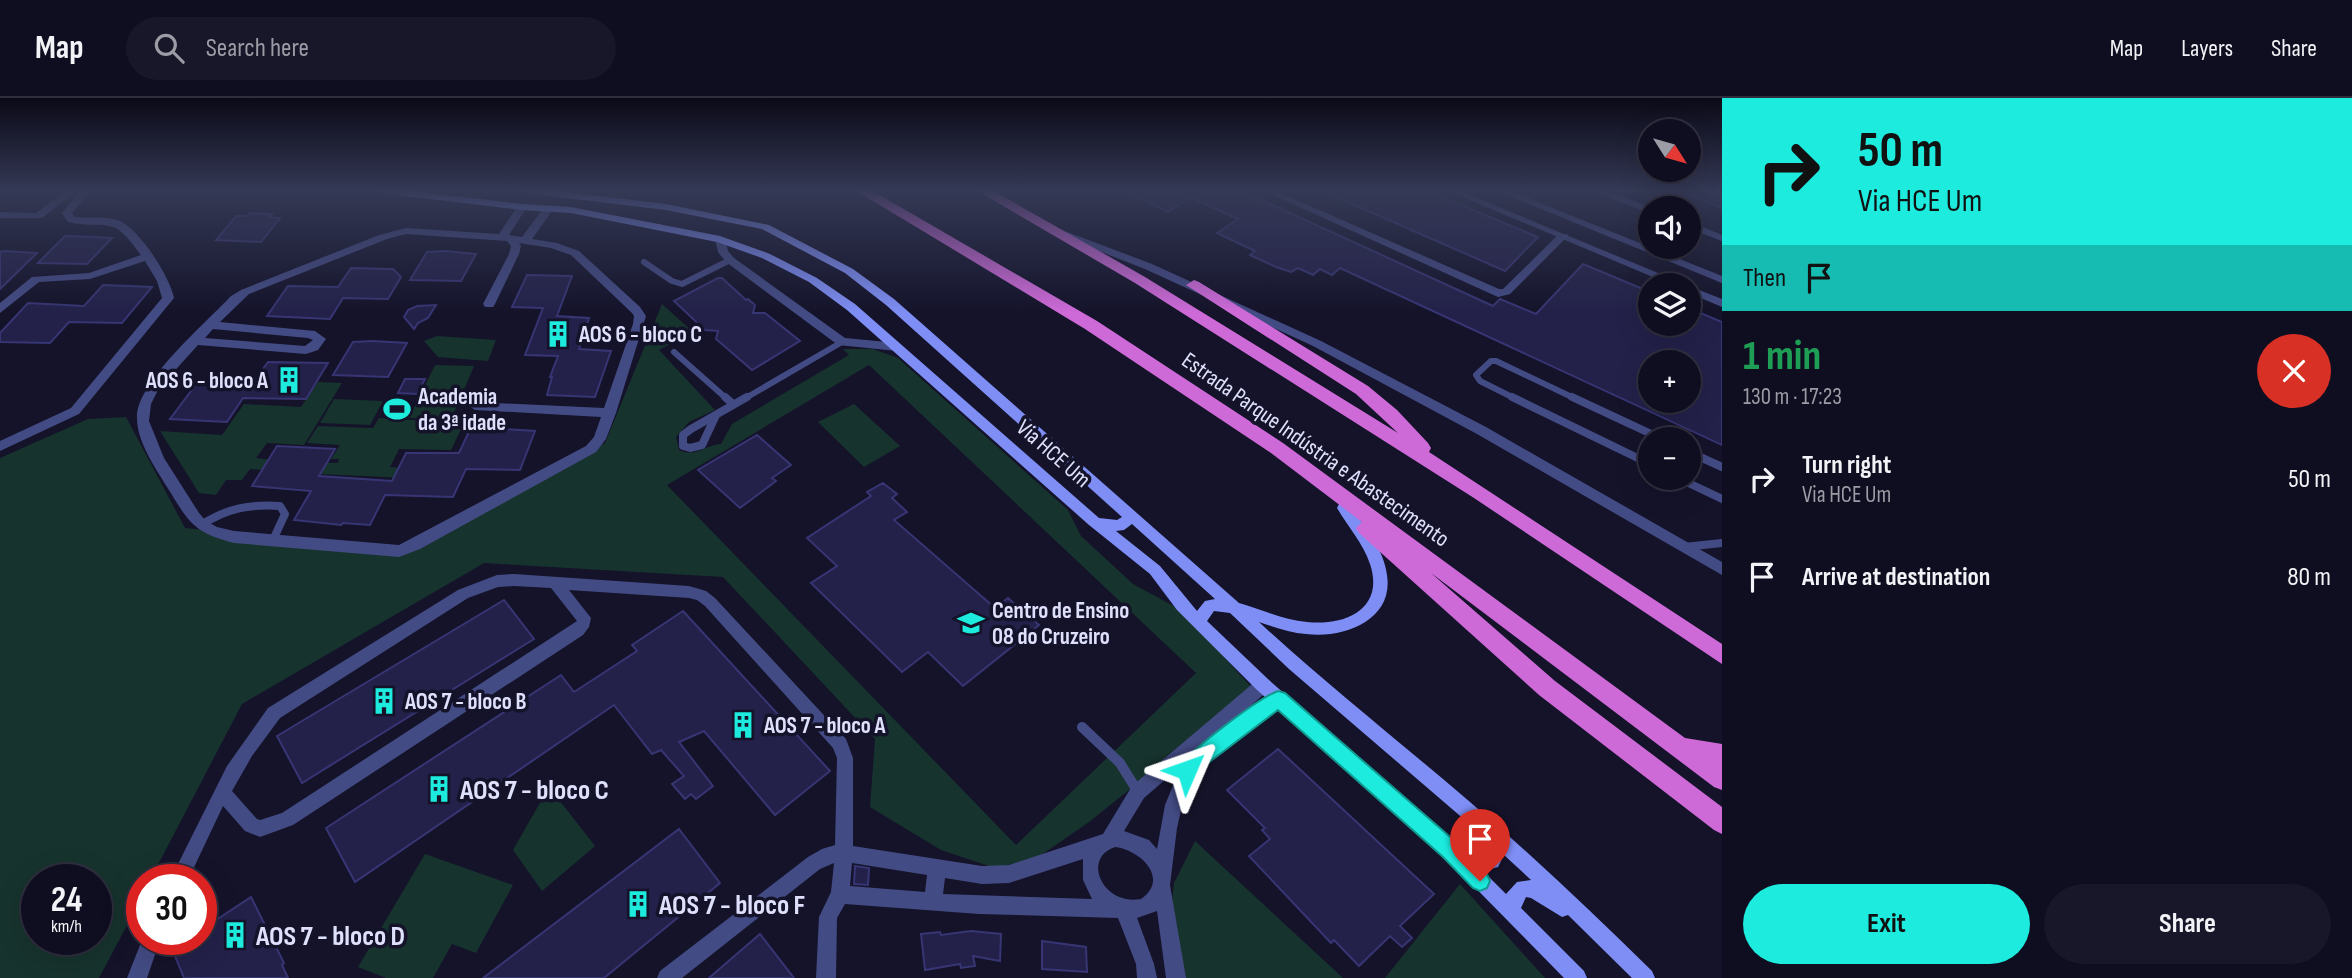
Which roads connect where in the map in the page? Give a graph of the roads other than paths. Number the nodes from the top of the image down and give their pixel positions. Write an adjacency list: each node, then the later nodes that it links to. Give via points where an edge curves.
1 (125, 231): 22 (street)
2 (420, 231): 35 (street, via 383,237 245,292)
3 (421, 231): 18 (street)
4 (515, 231): 18 (street)
5 (523, 231): 18 (street)
6 (684, 231): 17 (main road, Via HCE Um)
7 (773, 231): 54 (main road, via 849,271 890,302)
8 (932, 231): 46 (highway, Estrada Parque Indústria e Abastecimento, via 1091,325)
9 (1058, 231): 14 (highway, Estrada Parque Indústria e Abastecimento)
10 (1360, 231): 15 (street, via 1502,294)
11 (1551, 231): 15 (street)
12 (1602, 231): 19 (street)
13 (1704, 231): 16 (lane)
14 (1062, 233): 30 (street); 49 (highway, Estrada Parque Indústria e Abastecimento)
15 (1563, 236): 21 (street)
16 (1722, 238)
17 (720, 239): 25 (street); 38 (main road, Via HCE Um, via 813,280)
18 (513, 240): 33 (street, via 514,254); 42 (street, via 575,253 640,316)
19 (1624, 240): 20 (street); 21 (street, via 1626,251)
20 (1638, 245)
21 (1608, 255): 27 (street)
22 (147, 257): 34 (street, via 90,276 36,279); 45 (street, via 169,294 164,303 75,411)
23 (1644, 259): 27 (street)
24 (1672, 259): 29 (street)
25 (730, 260): 26 (lane, via 682,284); 37 (street)
26 (644, 262)
27 (1641, 269): 28 (street)
28 (1651, 273)
29 (1722, 280)
30 (1194, 285): 49 (highway, via 1362,390); 59 (street, via 1472,425)
31 (1701, 294): 32 (street)
32 (1722, 303)
33 (489, 304)
34 (0, 309)
35 (211, 325): 36 (street); 36 (street, via 311,334 320,339 306,350)
36 (197, 341): 56 (street, via 158,380 148,396 143,424)
37 (842, 342): 38 (street); 40 (lane)
38 (897, 347): 55 (main road, Via HCE Um)
39 (674, 352): 40 (lane)
40 (733, 404): 43 (lane)
41 (475, 406): 42 (street)
42 (610, 413): 57 (street, via 591,449 407,549 390,552)
43 (716, 415): 43 (lane, via 683,435 683,446 702,446)
44 (1638, 428): 48 (lane, via 1496,361 1476,375 1480,381)
45 (0, 446)
46 (1277, 448): 53 (highway); 70 (highway, Estrada Parque Indústria e Abastecimento)
47 (1701, 457): 50 (lane)
48 (1638, 458)
49 (1440, 467): 64 (highway, Estrada Parque Indústria e Abastecimento)
50 (1722, 467)
51 (1701, 489): 52 (lane)
52 (1722, 499)
53 (1344, 508): 62 (main road, via 1375,555 1381,577 1378,599 1370,612 1330,629 1296,627); 75 (highway, via 1546,688)
54 (1130, 513): 55 (main road, via 1126,522 1115,527); 62 (main road)
55 (1094, 521): 63 (main road, Via HCE Um, via 1155,570)
56 (201, 525): 57 (street, via 234,537); 57 (lane, via 239,504 280,506 285,514)
57 (273, 540)
58 (1722, 543): 59 (lane)
59 (1684, 547): 60 (street)
60 (1722, 569)
61 (556, 584): 73 (street, via 497,581 463,594 274,713); 73 (street, via 584,618 578,631 287,819 260,829); 79 (street, via 689,592 710,602 840,744 847,775)
62 (1235, 610): 63 (main road, via 1210,605); 76 (main road)
63 (1198, 622): 67 (main road, Via HCE Um)
64 (1702, 640): 65 (main road); 66 (highway, Estrada Parque Indústria e Abastecimento)
65 (1722, 649)
66 (1722, 655)
67 (1263, 685): 68 (main road, Via HCE Um); 74 (street)
68 (1278, 699): 78 (main road, Via HCE Um); 82 (street, via 1187,770 1171,813)
69 (1082, 727): 74 (lane, via 1120,763)
70 (1679, 746): 71 (highway); 72 (highway, Estrada Parque Indústria e Abastecimento)
71 (1722, 755)
72 (1722, 779)
73 (222, 792): 80 (street)
74 (1138, 792): 77 (street)
75 (1722, 822)
76 (1494, 834): 78 (main road, via 1498,849 1492,861 1481,862); 88 (main road)
77 (1105, 842): 81 (street, via 1009,874); 82 (street, via 1132,840 1143,846 1152,854); 85 (street, via 1090,859 1091,879 1103,898)
78 (1450, 850): 86 (main road, Via HCE Um)
79 (844, 853): 81 (street); 83 (street); 90 (street, via 814,863)
80 (187, 864)
81 (937, 868): 84 (street)
82 (1162, 880): 85 (street, via 1150,905); 93 (street)
83 (840, 894): 84 (street); 91 (street, via 828,917)
84 (933, 901): 85 (street)
85 (1123, 909): 92 (street)
86 (1511, 911): 88 (main road, via 1515,895 1523,888 1534,889); 94 (main road, Via HCE Um)
87 (145, 955): 89 (street)
88 (1642, 974)
89 (137, 978)
90 (667, 978)
91 (826, 978)
92 (1147, 978)
93 (1176, 978)
94 (1577, 978)

